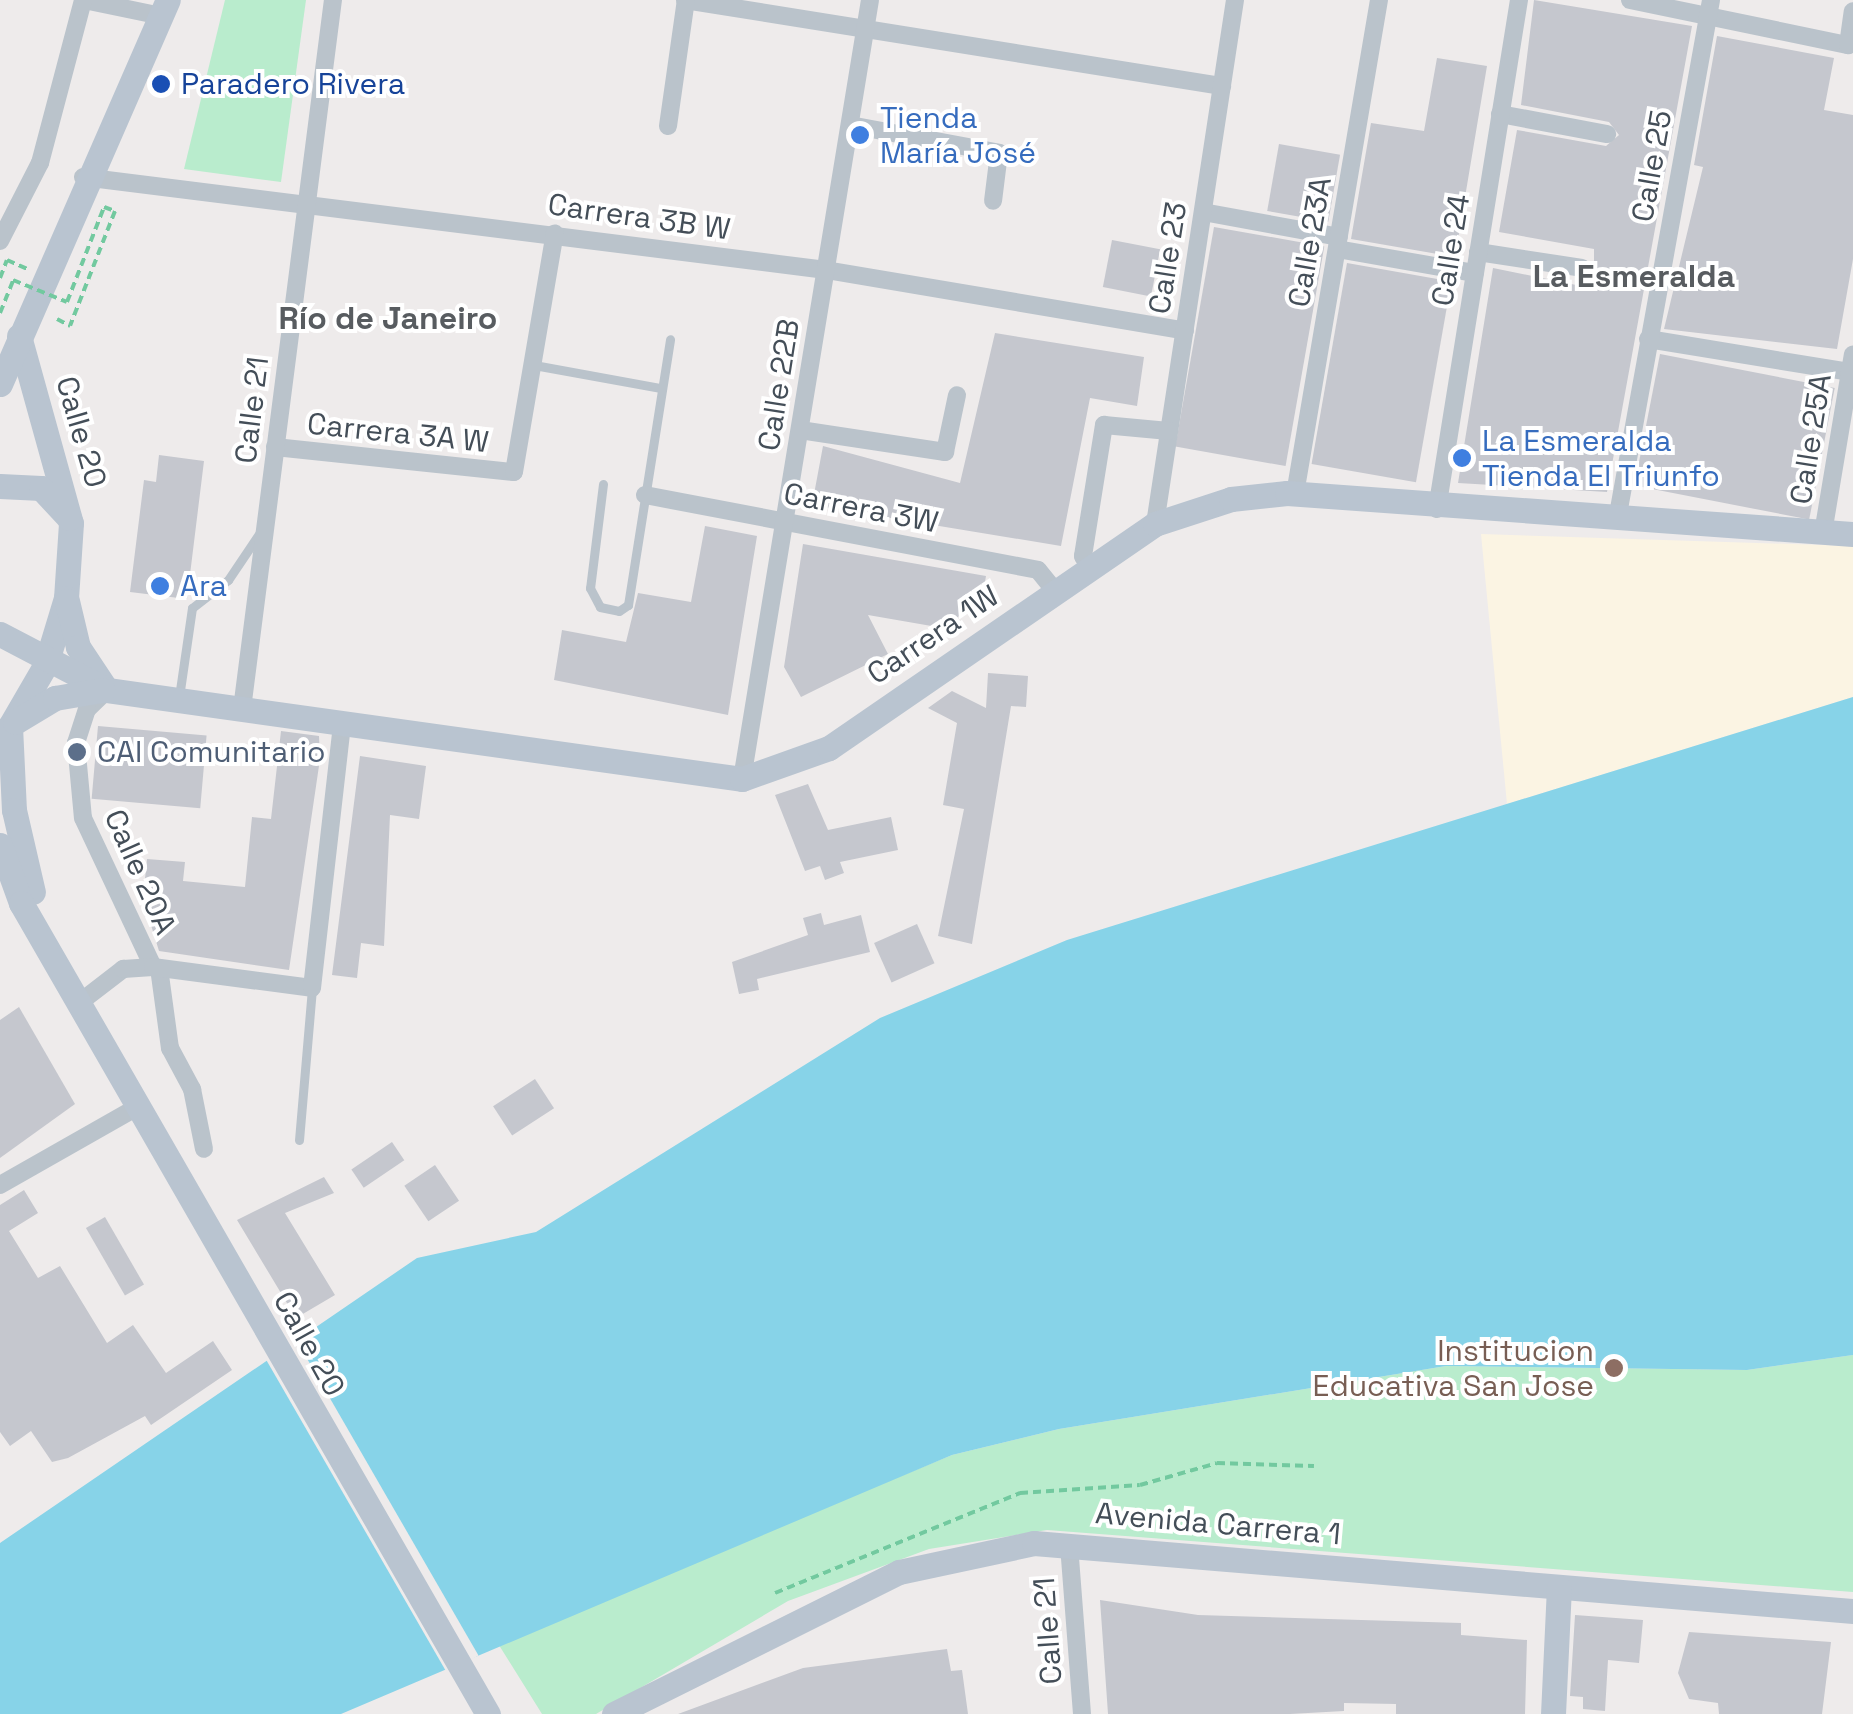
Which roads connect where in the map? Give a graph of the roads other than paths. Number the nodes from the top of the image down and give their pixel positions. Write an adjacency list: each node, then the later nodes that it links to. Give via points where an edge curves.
1 (83, 0): 9 (street); 25 (street, via 50,134)
2 (333, 0): 22 (street, Calle 21)
3 (686, 0): 10 (street); 18 (street)
4 (870, 0): 14 (street, Calle 22B)
5 (1235, 0): 15 (street, Calle 23)
6 (1379, 0): 26 (street, Calle 23A)
7 (1518, 0): 16 (street, Calle 24)
8 (1630, 0): 12 (street)
9 (111, 3): 11 (street)
10 (751, 5): 14 (street)
11 (165, 8): 20 (street, Calle 20)
12 (1710, 8): 13 (street, via 1848,45); 34 (street, Calle 25)
13 (1853, 11)
14 (865, 29): 15 (street); 17 (street, Calle 22B)
15 (1222, 86): 23 (street, Calle 23)
16 (1500, 114): 19 (street); 27 (street, Calle 24)
17 (850, 125): 21 (street, via 999,153); 29 (street, Calle 22B)
18 (668, 126)
19 (1607, 134)
20 (84, 177): 22 (street, Carrera 3B W); 32 (street, Calle 20)
21 (993, 201)
22 (307, 204): 24 (street, Carrera 3B W); 42 (street, Calle 21)
23 (1203, 212): 26 (street); 31 (street, Calle 23)
24 (555, 233): 29 (street, Carrera 3B W); 36 (street)
25 (0, 241)
26 (1338, 243): 30 (street); 46 (street, Calle 23A)
27 (1478, 252): 28 (street); 30 (street, Calle 24)
28 (1582, 268)
29 (826, 270): 31 (street, Carrera 3B W); 40 (street, Calle 22B)
30 (1475, 273): 47 (street, Calle 24)
31 (1184, 331): 41 (street, Calle 23)
32 (18, 336): 37 (street, Calle 20); 50 (street, Calle 20)
33 (670, 340): 38 (lane)
34 (1648, 340): 35 (street); 48 (street, Calle 25)
35 (1851, 363): 53 (street, Calle 25A)
36 (534, 365): 38 (lane); 42 (street, Carrera 3A W, via 514,472)
37 (0, 384)
38 (661, 388): 45 (lane)
39 (957, 396): 40 (street, via 945,452)
40 (800, 430): 49 (street, Calle 22B)
41 (1170, 431): 52 (street, Calle 23); 55 (street, via 1104,425 1083,556)
42 (275, 448): 51 (street, Calle 21)
43 (603, 484): 45 (lane, via 590,588 600,607 628,605)
44 (0, 486): 50 (street, via 42,488)
45 (646, 494): 49 (street, Carrera 3W)
46 (1296, 494): 47 (street, Carrera 1W); 52 (street, Carrera 1W, via 1231,498)
47 (1436, 509): 48 (street, Carrera 1W)
48 (1617, 520): 53 (street, Carrera 1W)
49 (785, 521): 56 (street, Carrera 3W, via 1038,570); 65 (street, Calle 22B)
50 (71, 523): 57 (street, Calle 20)
51 (266, 524): 61 (lane, via 228,580 192,608); 62 (street, Calle 21)
52 (1155, 524): 55 (street, Carrera 1W)
53 (1823, 533): 54 (street, Carrera 1W)
54 (1853, 534)
55 (1091, 570): 56 (street, Carrera 1W)
56 (1056, 592): 65 (street, Carrera 1W, via 828,748)
57 (66, 598): 59 (street, Calle 20); 60 (street, via 78,648)
58 (0, 634): 59 (street, Carrera 1W)
59 (46, 664): 60 (street, Carrera 1W); 64 (street, Calle 20)
60 (107, 690): 61 (street, Carrera 1W); 64 (street, via 55,698); 67 (street, Calle 20A, via 86,709 76,742 83,818)
61 (178, 700): 62 (street, Carrera 1W)
62 (242, 709): 63 (street, Carrera 1W)
63 (342, 723): 65 (street, Carrera 1W); 68 (street)
64 (10, 726): 69 (street, Calle 20, via 25,862)
65 (742, 780)
66 (0, 845): 69 (street, Calle 20)
67 (156, 967): 68 (street); 69 (street, via 123,969); 72 (street, Calle 20A, via 170,1048 192,1089)
68 (312, 988): 71 (lane)
69 (79, 1002): 70 (street, Calle 20)
70 (141, 1105): 73 (street); 77 (street, Calle 20)
71 (299, 1140)
72 (204, 1149)
73 (0, 1185)
74 (1069, 1545): 75 (street, Avenida Carrera 1); 78 (street, Avenida Carrera 1, via 992,1549 898,1572); 79 (street, Calle 21)
75 (1559, 1588): 76 (street, Avenida Carrera 1); 80 (street)
76 (1853, 1612)
77 (488, 1714)
78 (614, 1714)
79 (1082, 1714)
80 (1553, 1714)

